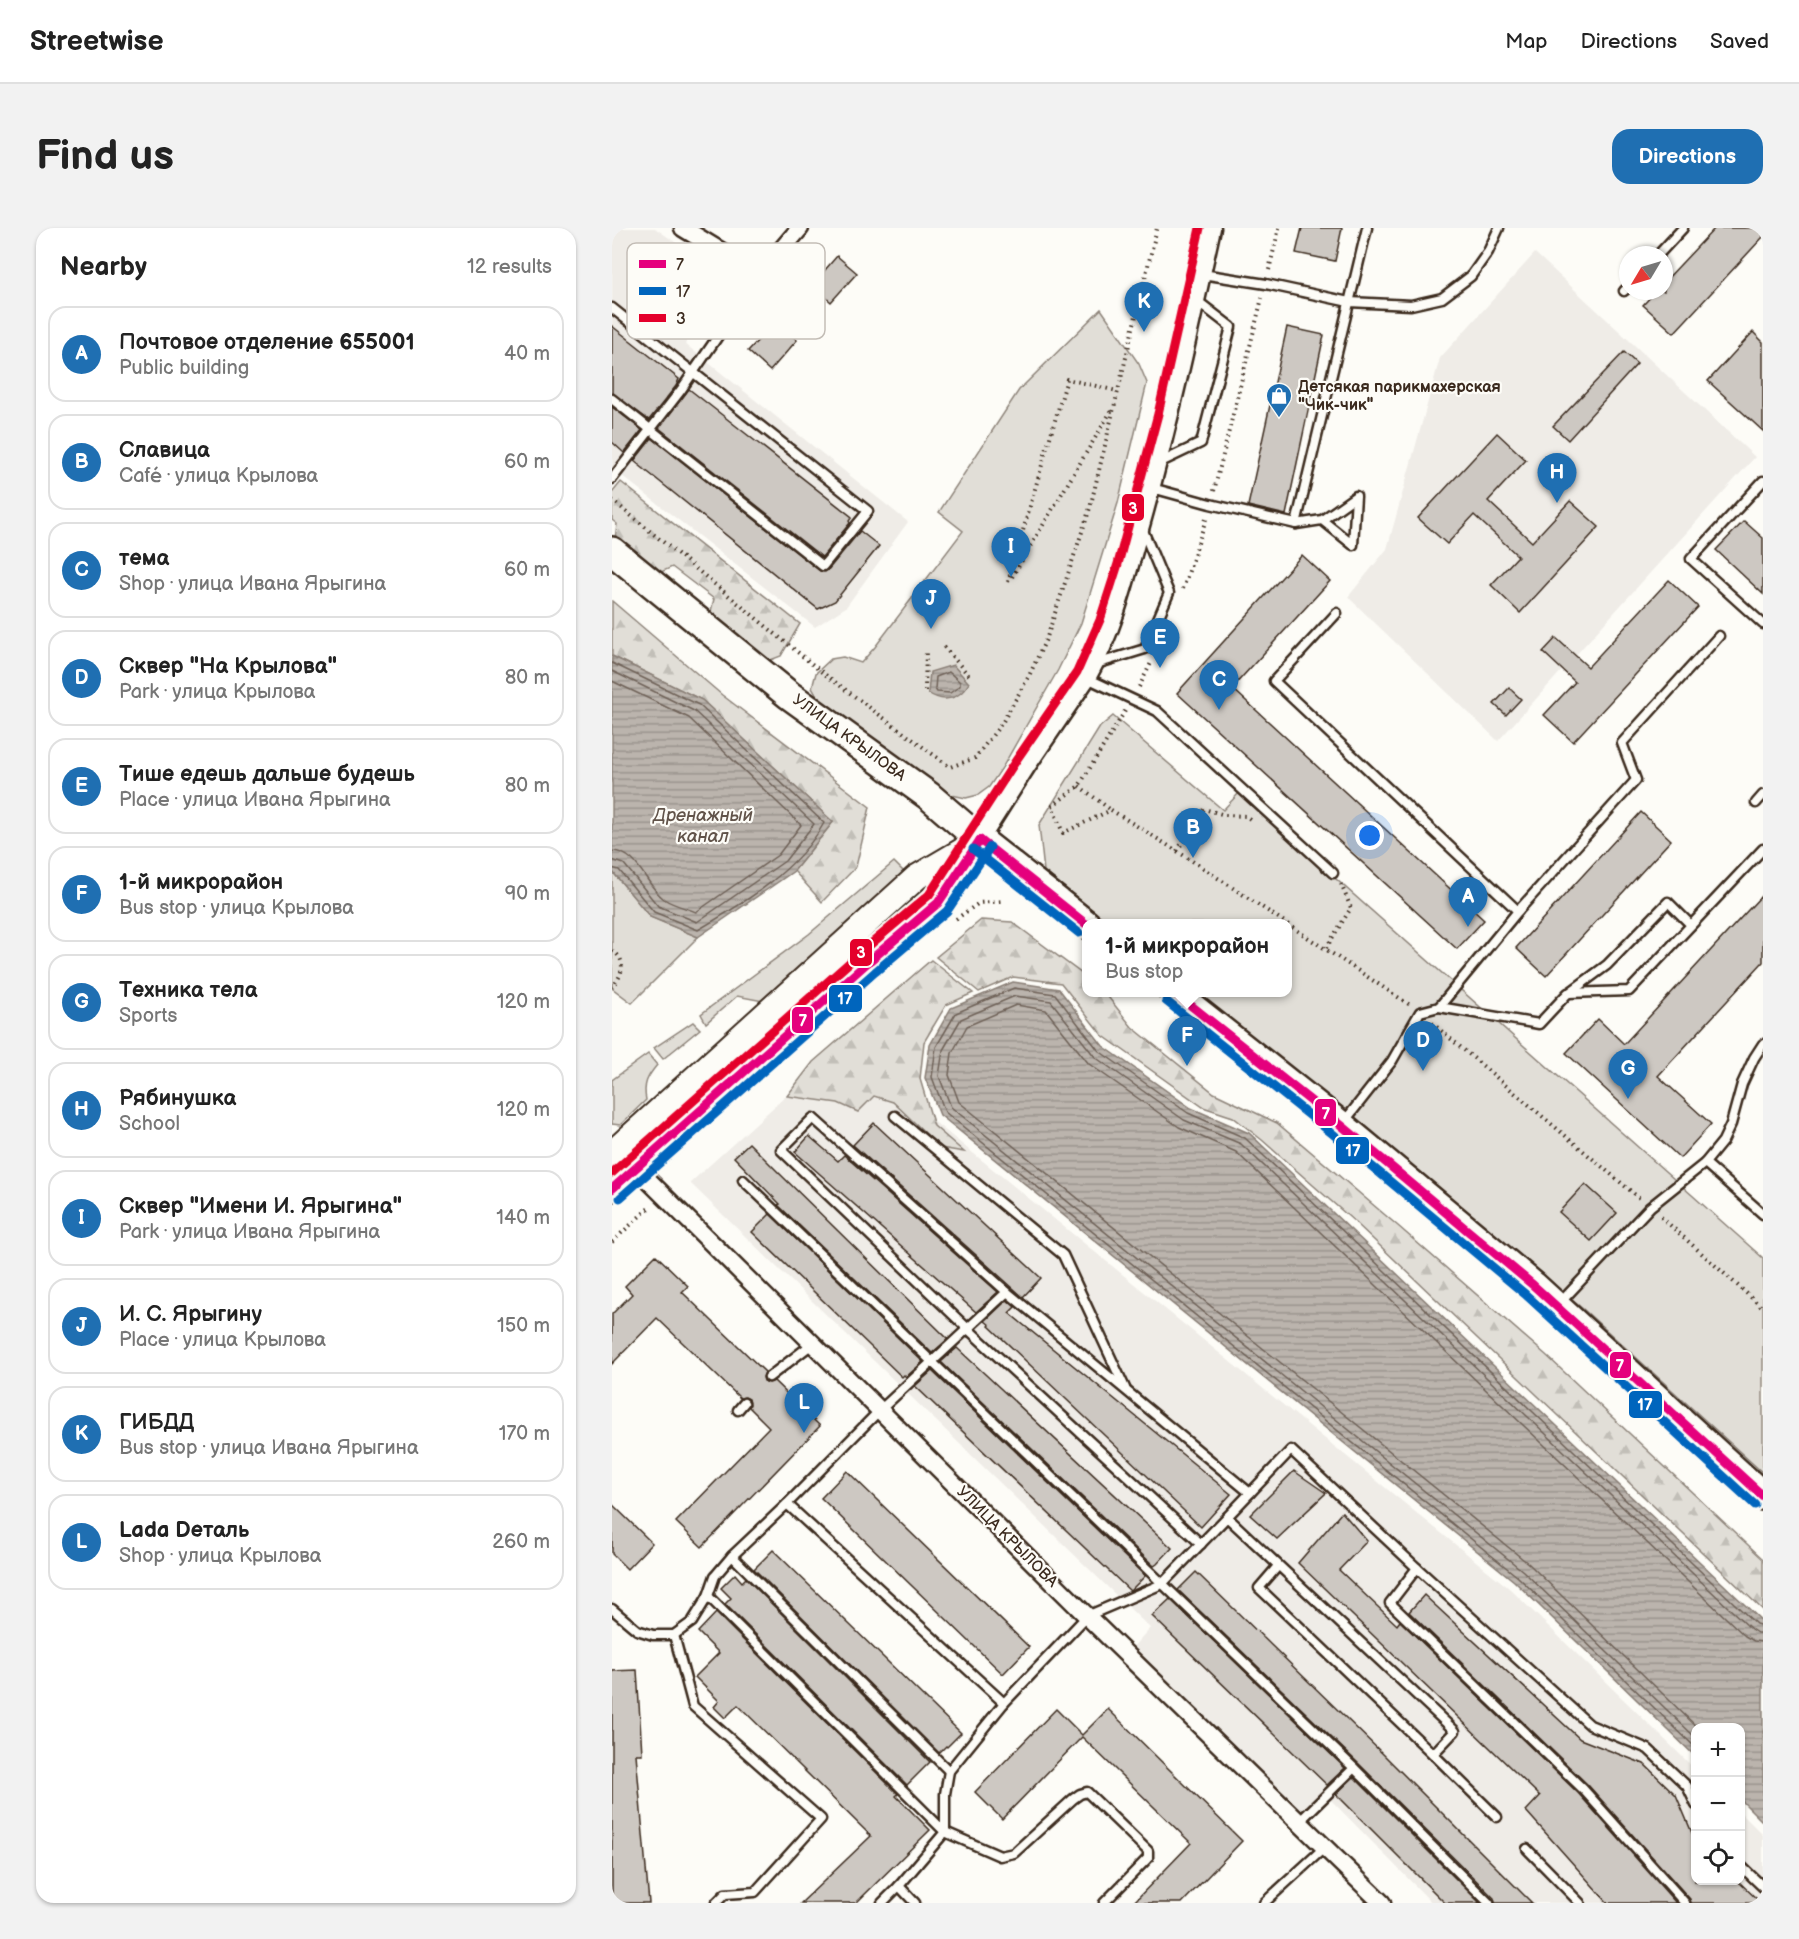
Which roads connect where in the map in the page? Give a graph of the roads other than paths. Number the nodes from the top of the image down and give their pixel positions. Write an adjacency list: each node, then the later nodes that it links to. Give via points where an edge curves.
1 (683, 228): 7 (street)
2 (800, 228): 8 (street)
3 (1212, 228): 10 (street)
4 (1367, 228): 12 (lane)
5 (1499, 228): 12 (lane, via 1471,276 1442,298 1411,306)
6 (1683, 228): 9 (lane)
7 (708, 243)
8 (787, 243)
9 (1666, 246)
10 (1202, 274): 11 (street); 12 (lane)
11 (1196, 300): 20 (street); 20 (lane, via 1231,327 1201,443)
12 (1349, 302): 25 (lane)
13 (612, 308): 14 (lane)
14 (627, 320)
15 (652, 339): 17 (lane)
16 (716, 339): 17 (lane)
17 (694, 371): 19 (lane); 19 (lane, via 868,511 823,566)
18 (612, 399): 19 (lane)
19 (650, 430): 21 (lane)
20 (1158, 464): 23 (street)
21 (612, 479)
22 (1763, 481): 29 (lane, via 1691,559)
23 (1152, 488): 25 (lane); 26 (street)
24 (1322, 520): 24 (lane, via 1353,545 1356,496 1330,514); 25 (lane)
25 (1296, 524)
26 (1141, 526): 31 (street, via 1119,606); 31 (lane, via 1169,593 1145,649)
27 (612, 551): 34 (main road, УЛИЦА КРЫЛОВА, via 789,695 929,796)
28 (1337, 613): 37 (lane, via 1274,681)
29 (1763, 624)
30 (1719, 636): 37 (lane, via 1622,743 1636,780)
31 (1091, 671): 34 (street); 36 (lane, via 1157,711)
32 (1763, 795): 33 (lane)
33 (1756, 803)
34 (980, 840): 38 (main road, УЛИЦА КРЫЛОВА); 46 (street, via 916,877); 48 (street, via 938,903)
35 (1763, 849): 39 (lane)
36 (1334, 876)
37 (1518, 911): 42 (lane)
38 (1082, 921)
39 (1691, 925): 40 (lane, via 1629,991); 40 (lane, via 1668,902 1607,964)
40 (1568, 993): 42 (lane, via 1539,1024)
41 (1178, 997): 45 (main road)
42 (1439, 1007): 45 (lane, via 1420,1012 1392,1061)
43 (1763, 1044): 47 (lane, via 1742,1084 1723,1141)
44 (895, 1116): 58 (lane, via 1063,1255)
45 (1341, 1125): 53 (main road)
46 (613, 1150)
47 (1705, 1162): 51 (lane); 53 (lane, via 1650,1207)
48 (636, 1168): 50 (street); 55 (street, УЛИЦА КРЫЛОВА)
49 (743, 1180): 56 (lane)
50 (612, 1189)
51 (1763, 1214)
52 (1007, 1292): 54 (lane); 54 (lane, via 813,1118 781,1150); 58 (lane)
53 (1557, 1307): 61 (main road)
54 (968, 1329): 56 (lane); 64 (lane)
55 (812, 1344): 57 (lane); 59 (street, УЛИЦА КРЫЛОВА)
56 (932, 1363): 59 (lane); 68 (lane)
57 (769, 1377)
58 (1126, 1391): 60 (lane)
59 (879, 1411): 62 (lane); 71 (street, УЛИЦА КРЫЛОВА)
60 (1250, 1493): 63 (lane); 67 (lane, via 1292,1450)
61 (1763, 1496)
62 (787, 1504): 65 (lane); 73 (lane)
63 (1227, 1517): 64 (lane); 66 (lane)
64 (1201, 1544): 68 (lane)
65 (732, 1556): 69 (lane, via 715,1576); 76 (lane)
66 (1278, 1566): 74 (lane, via 1259,1588); 74 (lane, via 1455,1731)
67 (1417, 1568): 77 (lane, via 1590,1725 1648,1749 1687,1786); 94 (lane, via 1390,1603 1584,1789)
68 (1162, 1584): 71 (lane); 75 (lane)
69 (708, 1596): 72 (lane, via 692,1622); 80 (lane)
70 (612, 1609): 72 (lane, via 637,1630)
71 (1087, 1616): 73 (lane); 79 (street, УЛИЦА КРЫЛОВА)
72 (674, 1635): 86 (lane, via 693,1706 821,1819 755,1892 725,1894)
73 (1004, 1703): 76 (lane)
74 (1433, 1754): 78 (lane)
75 (1353, 1768): 79 (lane); 92 (lane)
76 (949, 1771): 80 (lane)
77 (1691, 1796)
78 (1497, 1817)
79 (1299, 1822): 81 (street, УЛИЦА КРЫЛОВА)
80 (945, 1832): 84 (lane); 89 (lane, via 1000,1856 1014,1854 1073,1798 1088,1792 1148,1851 1148,1858)
81 (1325, 1847): 90 (lane); 91 (street, УЛИЦА КРЫЛОВА)
82 (1527, 1849): 93 (lane)
83 (1745, 1870): 85 (lane)
84 (899, 1886): 87 (lane); 88 (lane)
85 (1763, 1887)
86 (716, 1903)
87 (882, 1903)
88 (915, 1903)
89 (1104, 1903)
90 (1264, 1903)
91 (1382, 1903)
92 (1489, 1903)
93 (1580, 1903)
94 (1685, 1903)

